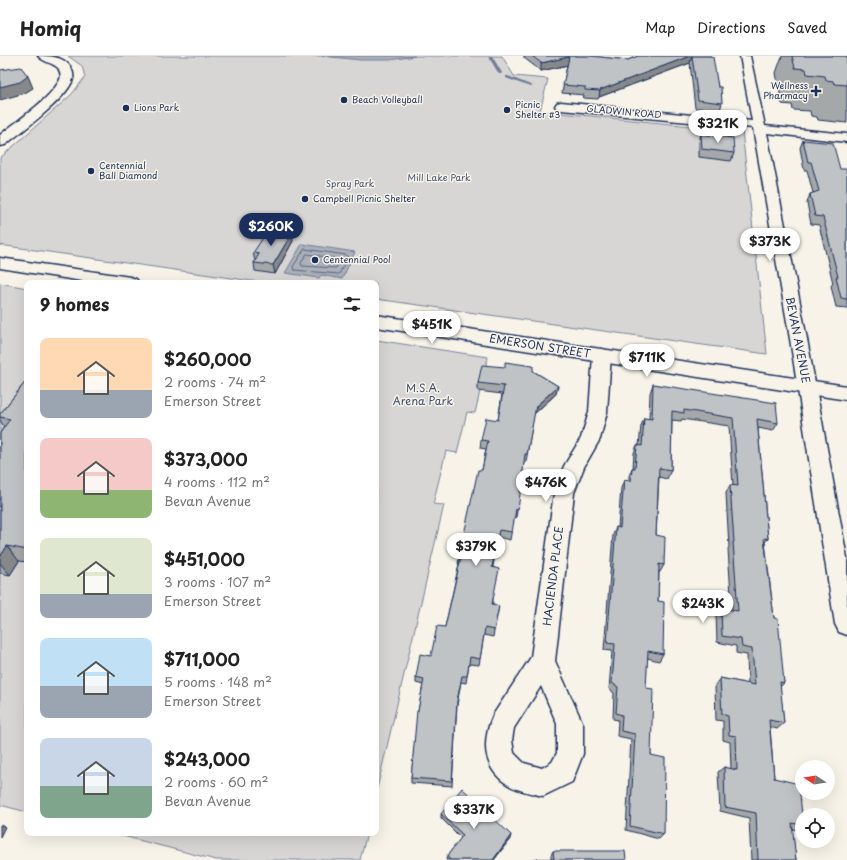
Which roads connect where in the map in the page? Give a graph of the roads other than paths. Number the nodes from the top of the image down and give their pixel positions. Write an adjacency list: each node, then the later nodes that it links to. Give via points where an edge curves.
1 (44, 56): 6 (main road, via 58,61 66,69 67,78 60,91)
2 (744, 56): 4 (street, BEVAN AVENUE)
3 (561, 106): 4 (street, GLADWIN ROAD)
4 (759, 127): 5 (street, GLADWIN ROAD); 11 (street, BEVAN AVENUE)
5 (847, 138)
6 (0, 142)
7 (0, 263): 8 (main road)
8 (110, 280)
9 (379, 321): 10 (main road, EMERSON STREET)
10 (602, 355): 11 (main road, EMERSON STREET); 14 (street, HACIENDA PLACE, via 598,412 590,439 574,466 564,493)
11 (807, 386): 12 (main road, EMERSON STREET); 13 (street, BEVAN AVENUE)
12 (847, 393)
13 (847, 624)
14 (542, 661)

